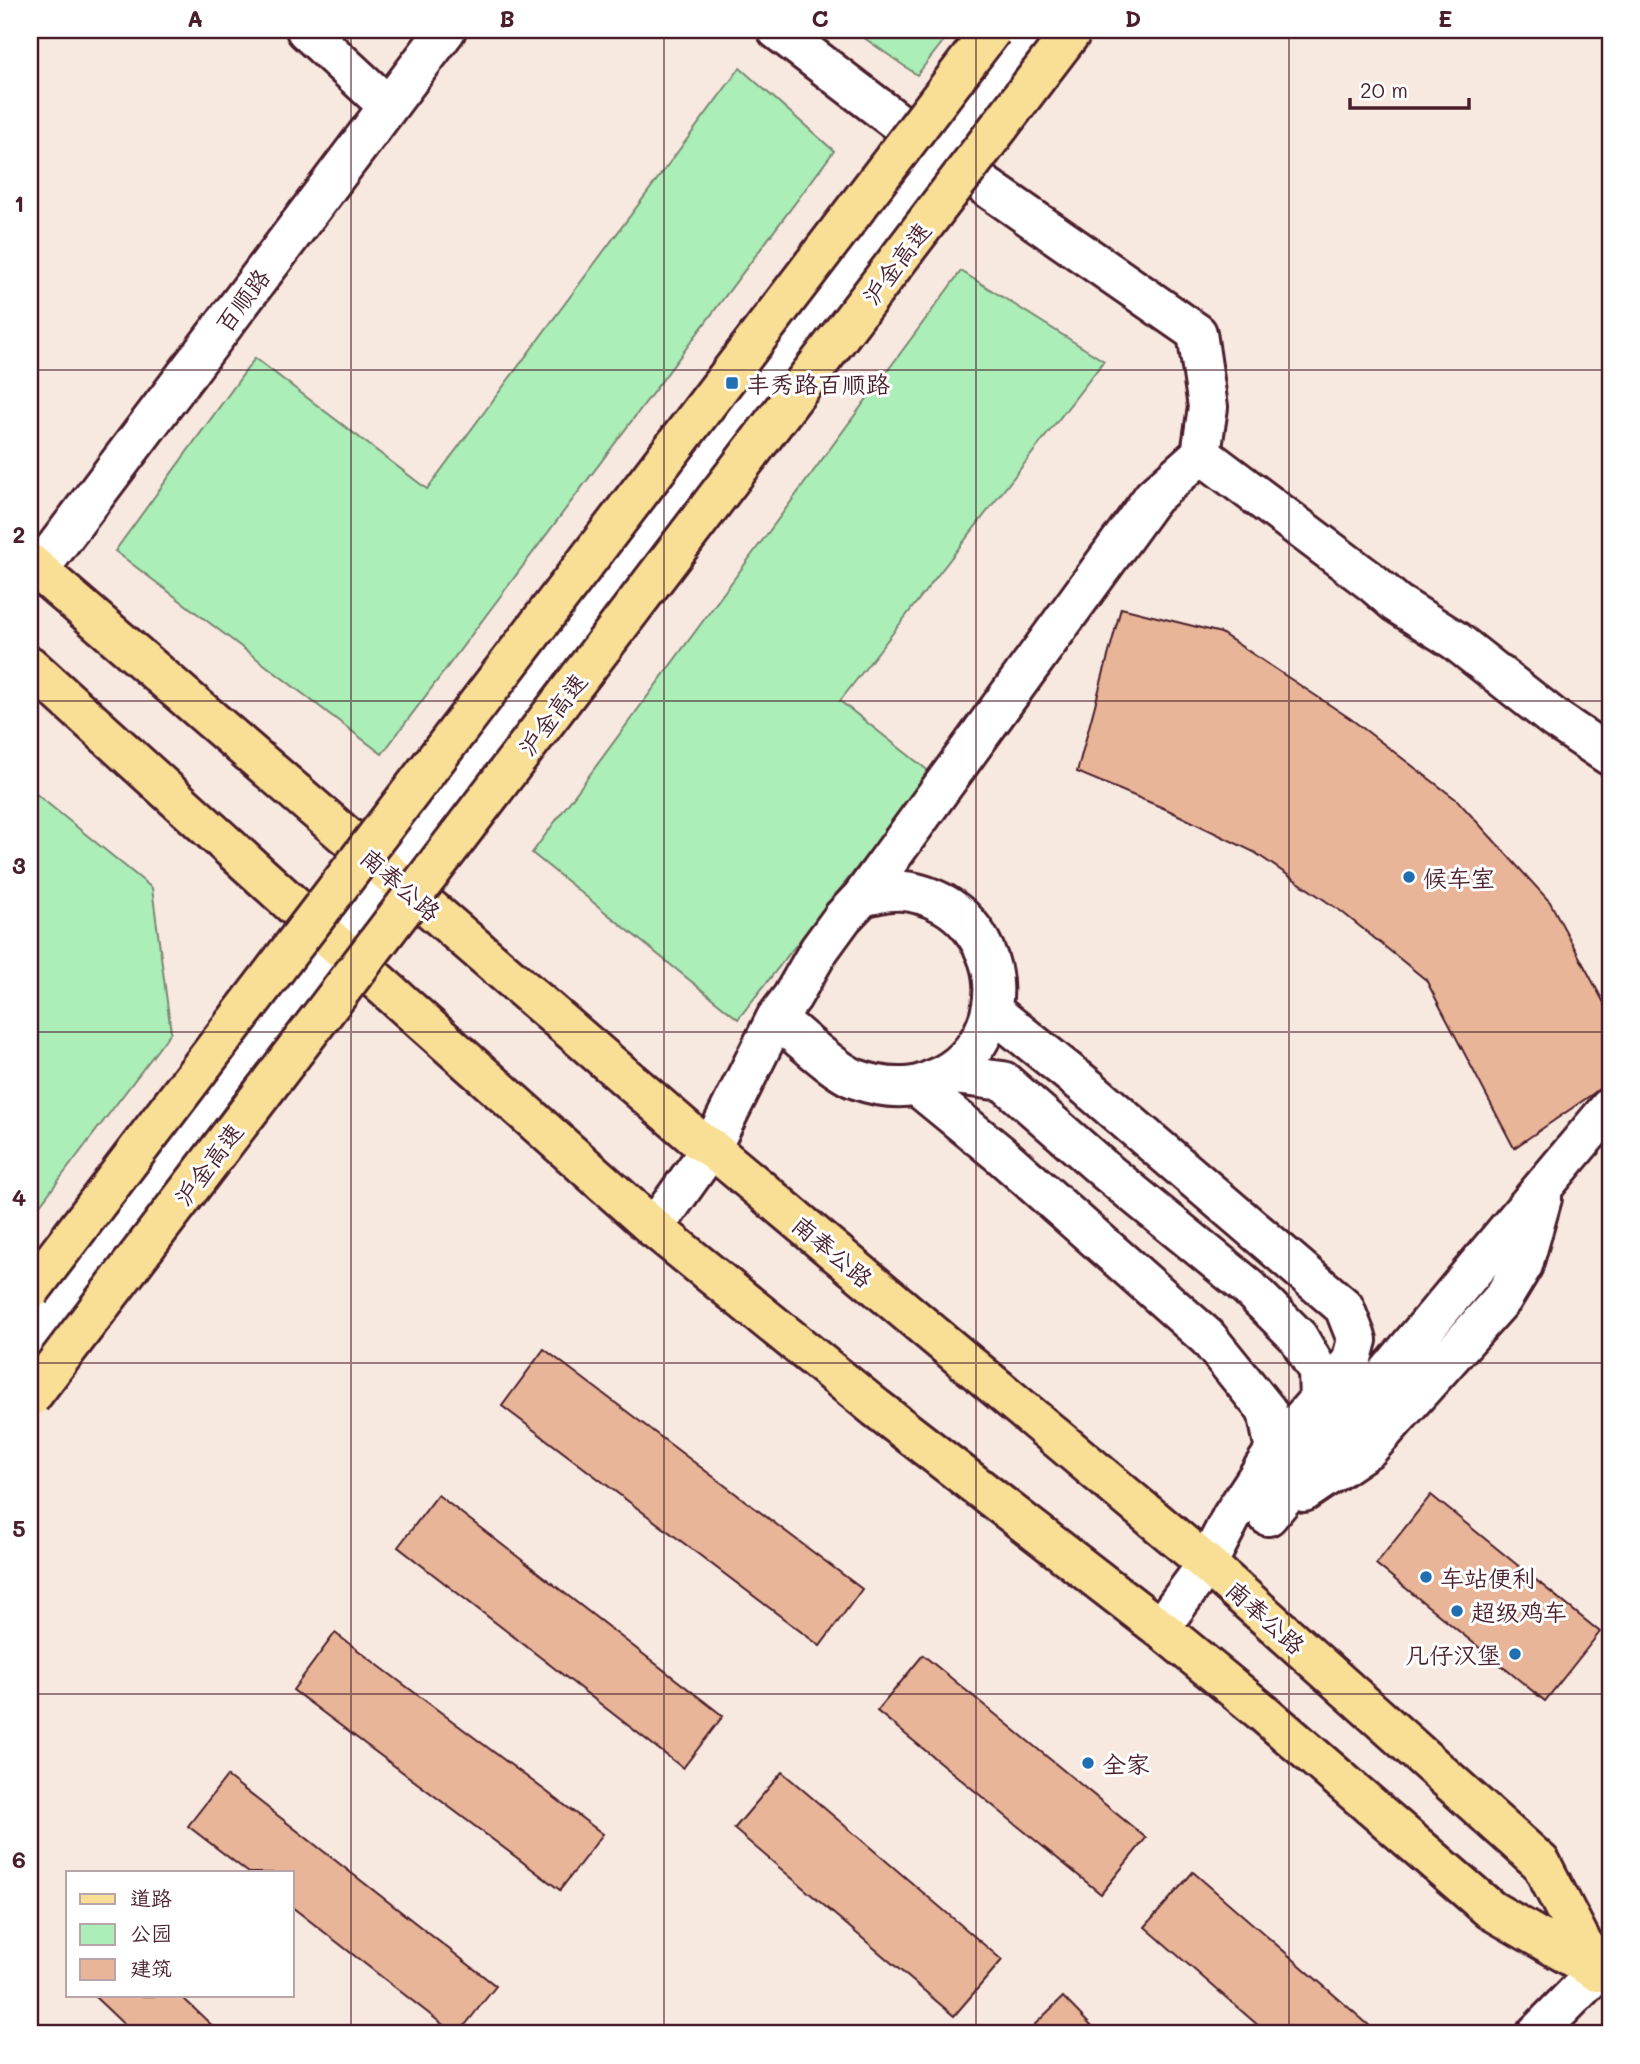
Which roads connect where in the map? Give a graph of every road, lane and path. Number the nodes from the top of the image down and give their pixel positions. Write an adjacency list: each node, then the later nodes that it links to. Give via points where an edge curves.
1 (306, 30): 7 (street)
2 (446, 30): 7 (street, 百顺路)
3 (778, 30): 8 (street)
4 (992, 30): 22 (main road, bridge)
5 (1038, 30): 8 (street)
6 (1073, 30): 24 (main road, 沪金高速, bridge)
7 (388, 106): 10 (street, 百顺路)
8 (942, 156): 9 (street, via 1197,333 1208,407); 13 (street)
9 (1201, 454): 12 (street, via 1396,603); 14 (street, via 1153,497)
10 (34, 567): 13 (main road, 南奉公路)
11 (30, 666): 15 (main road)
12 (1610, 756)
13 (393, 876): 15 (street); 20 (main road, 南奉公路)
14 (862, 897): 16 (street, via 894,890 927,895 956,911 978,935 991,964 995,996); 17 (street, via 819,950)
15 (337, 945): 21 (main road); 23 (street, via 224,1075)
16 (991, 1010): 18 (street, via 987,1027 970,1054); 25 (street, via 1344,1307 1357,1340 1351,1362)
17 (776, 1018): 18 (street, via 854,1079 884,1087); 20 (street)
18 (931, 1080): 25 (street, via 1003,1081 1248,1287 1297,1337 1318,1371); 26 (street, via 1000,1154 1208,1338 1267,1411)
19 (1610, 1107): 27 (street, via 1268,1516)
20 (711, 1149): 21 (street); 27 (main road, 南奉公路)
21 (654, 1228): 28 (main road, via 876,1408)
22 (30, 1290)
23 (30, 1336)
24 (30, 1398)
25 (1319, 1400): 26 (street)
26 (1275, 1450): 27 (street)
27 (1207, 1564): 28 (street); 29 (main road, 南奉公路, via 1541,1863)
28 (1160, 1628): 29 (main road, via 1491,1910)
29 (1604, 1977): 30 (street)
30 (1536, 2034)

